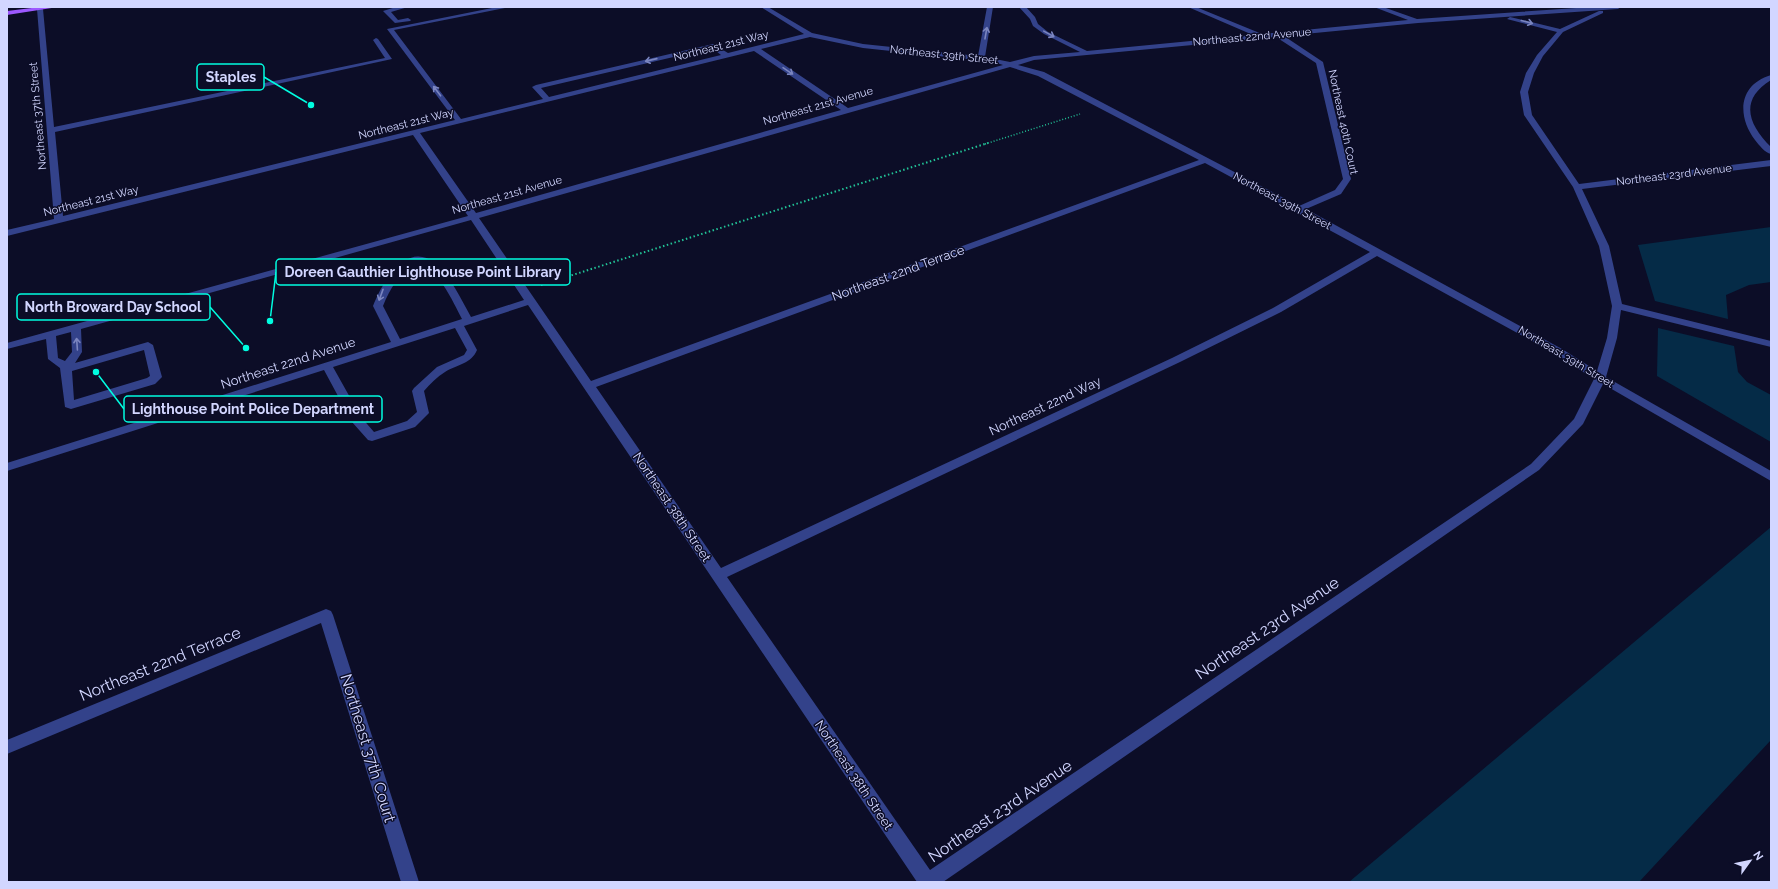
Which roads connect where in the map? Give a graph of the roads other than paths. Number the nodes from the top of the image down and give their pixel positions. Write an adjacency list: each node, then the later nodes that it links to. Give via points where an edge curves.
1 (54, 7): 11 (main road)
2 (405, 7): 3 (street, via 386,11 397,22)
3 (476, 7)
4 (507, 7): 28 (street, one-way to 4, via 390,29)
5 (764, 7): 16 (street, Northeast 39th Street)
6 (990, 7): 23 (street, one-way to 6)
7 (1022, 7): 21 (street, one-way to 21, via 1033,18 1035,25 1046,33)
8 (1191, 7): 18 (street)
9 (1377, 7): 14 (street)
10 (1617, 7): 13 (street, Northeast 22nd Avenue); 15 (street, via 1594,14)
11 (40, 9): 12 (main road); 29 (street, Northeast 37th Street)
12 (7, 13)
13 (1493, 16): 14 (street, Northeast 22nd Avenue); 15 (street, Northeast 22nd Avenue, one-way to 15)
14 (1418, 21): 17 (street, Northeast 22nd Avenue)
15 (1560, 31): 34 (street, via 1540,55 1530,73 1524,92 1528,115)
16 (810, 35): 20 (street, Northeast 21st Way); 23 (street, Northeast 39th Street, via 863,46)
17 (1278, 35): 18 (street, Northeast 22nd Avenue); 35 (street, Northeast 40th Court, via 1319,62 1347,179 1338,192)
18 (1262, 36): 21 (street, Northeast 22nd Avenue)
19 (376, 40): 29 (street, via 389,59)
20 (756, 49): 22 (street, Northeast 21st Way); 27 (street, one-way to 27)
21 (1086, 52): 24 (street, Northeast 22nd Avenue, via 1051,55)
22 (727, 56): 26 (street, Northeast 21st Way); 26 (street, one-way to 26, via 713,46 536,87)
23 (981, 58): 24 (street, Northeast 39th Street)
24 (1012, 64): 27 (street, Northeast 21st Avenue); 32 (street, Northeast 39th Street, via 1041,74)
25 (1771, 77): 31 (street, via 1754,88 1748,99 1746,115 1750,130)
26 (548, 100): 28 (street, Northeast 21st Way)
27 (847, 111): 36 (street, Northeast 21st Avenue)
28 (460, 122): 30 (street, Northeast 21st Way)
29 (51, 130): 37 (street, Northeast 37th Street)
30 (416, 133): 36 (street, Northeast 38th Street); 37 (street, Northeast 21st Way)
31 (1771, 152)
32 (1206, 160): 35 (street, Northeast 39th Street); 51 (street, Northeast 22nd Terrace)
33 (1771, 162): 34 (street, Northeast 23rd Avenue)
34 (1577, 187): 41 (street, via 1604,246)
35 (1299, 209): 39 (street, Northeast 39th Street)
36 (473, 217): 40 (street, Northeast 38th Street); 43 (street, Northeast 21st Avenue)
37 (59, 221): 38 (street, Northeast 21st Way)
38 (7, 233)
39 (1377, 252): 50 (street, Northeast 39th Street, via 1558,351); 54 (street, Northeast 22nd Way, via 1277,310 1176,360)
40 (527, 295): 42 (street, Northeast 22nd Avenue); 51 (street, Northeast 38th Street)
41 (1617, 306): 46 (street); 50 (street, Northeast 23rd Avenue, via 1612,338)
42 (463, 322): 45 (street, Northeast 22nd Avenue); 45 (street, one-way to 45, via 438,271 428,262 418,258 405,263 384,287 378,306); 48 (street, via 472,350 469,357 430,376 418,391 423,413 411,424 372,437 356,419)
43 (76, 327): 44 (street, Northeast 21st Avenue); 49 (street, one-way to 43, via 77,352)
44 (51, 334): 47 (street, Northeast 21st Avenue); 49 (street, via 53,359)
45 (397, 343): 48 (street, Northeast 22nd Avenue)
46 (1771, 344)
47 (7, 346)
48 (327, 366): 52 (street, Northeast 22nd Avenue)
49 (66, 368): 49 (street, via 71,405 151,380 156,376 148,345)
50 (1600, 378): 53 (street, Northeast 39th Street); 58 (street, Northeast 23rd Avenue, via 1580,421 1535,467)
51 (590, 386): 54 (street, Northeast 38th Street)
52 (7, 467)
53 (1771, 477)
54 (719, 575): 58 (street, Northeast 38th Street)
55 (326, 615): 56 (street, Northeast 22nd Terrace); 57 (street, Northeast 37th Court)
56 (7, 747)
57 (410, 882)
58 (927, 882)

